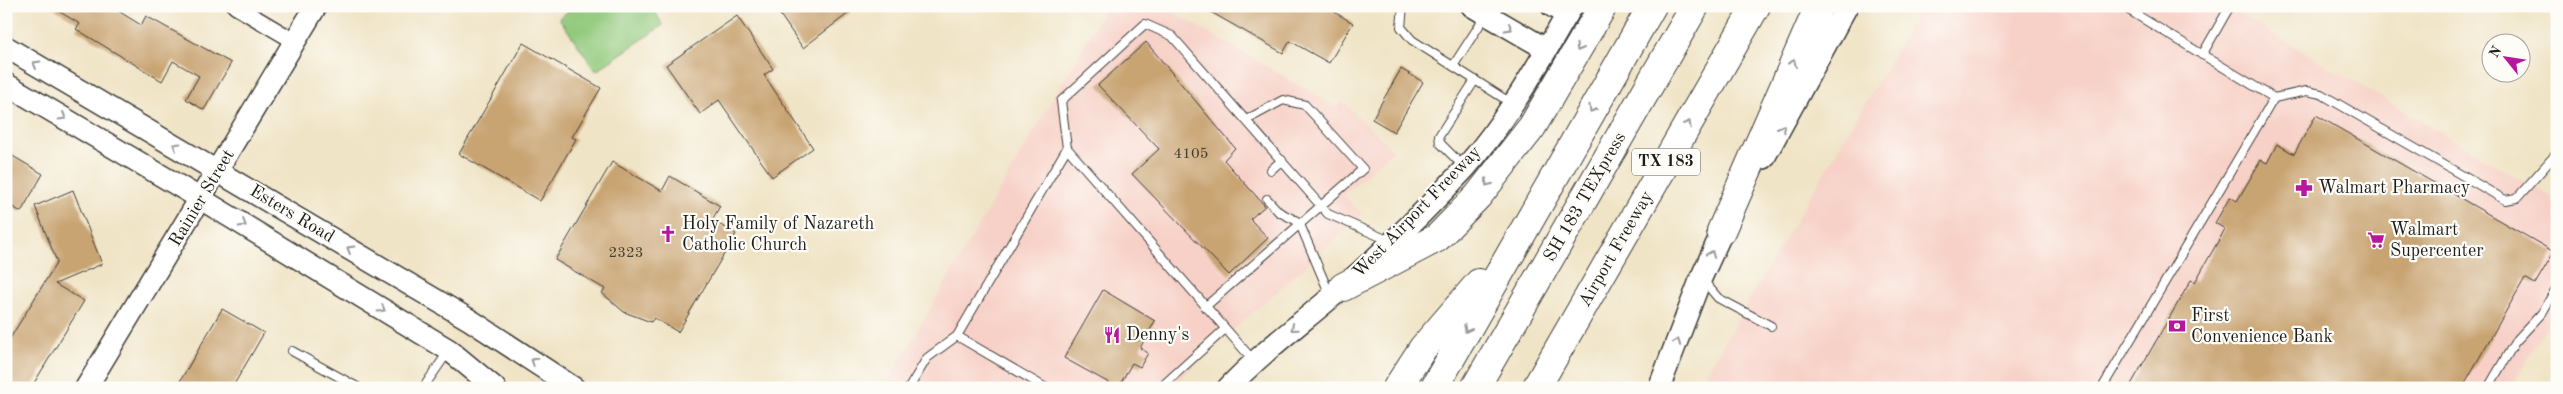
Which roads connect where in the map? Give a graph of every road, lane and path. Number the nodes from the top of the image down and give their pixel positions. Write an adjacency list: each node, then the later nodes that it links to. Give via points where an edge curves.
1 (235, 6): 15 (street)
2 (316, 6): 15 (main road, Rainier Street)
3 (1403, 6): 19 (lane, via 1401,26 1412,40)
4 (1603, 6): 40 (highway, one-way to 40, via 1532,127 1478,196 1437,238)
5 (1652, 6): 36 (highway, one-way to 36)
6 (1695, 6): 60 (highway, SH 183 TEXpress)
7 (1714, 6): 61 (highway, SH 183 TEXpress)
8 (1756, 6): 42 (highway, Airport Freeway / TX 183, one-way to 8)
9 (1819, 6): 35 (highway, one-way to 9)
10 (1847, 6): 35 (main road, one-way to 10, via 1785,122)
11 (2122, 6): 18 (lane)
12 (2230, 6): 18 (lane)
13 (1564, 9): 17 (main road, West Airport Freeway)
14 (1479, 10): 17 (main road, one-way to 17); 19 (lane)
15 (296, 42): 30 (main road, Rainier Street)
16 (6, 47): 30 (main road, Esters Road, one-way to 16)
17 (1546, 49): 23 (main road, West Airport Freeway)
18 (2202, 55): 22 (lane)
19 (1453, 66): 20 (lane)
20 (1476, 80): 23 (lane); 28 (lane, via 1439,136 1440,144)
21 (6, 84): 31 (main road, Esters Road, one-way to 31)
22 (2274, 98): 26 (lane, via 2307,91 2321,94 2505,200 2517,198); 65 (lane)
23 (1513, 104): 28 (main road, West Airport Freeway)
24 (1246, 120): 25 (lane, via 1172,36 1145,24 1062,102); 27 (lane); 33 (lane, via 1282,100 1305,105 1363,169)
25 (1067, 148): 41 (lane); 45 (lane)
26 (2557, 153)
27 (1282, 160): 29 (lane); 33 (lane)
28 (1464, 168): 37 (main road, West Airport Freeway)
29 (1272, 170)
30 (218, 171): 31 (main road, Rainier Street); 53 (main road, Esters Road, one-way to 30, via 470,320)
31 (201, 199): 46 (main road, Esters Road, one-way to 46); 49 (main road, Rainier Street)
32 (1266, 199): 34 (lane, via 1279,212)
33 (1321, 204): 34 (lane); 37 (lane, via 1328,214)
34 (1300, 222): 40 (lane); 41 (lane)
35 (1721, 231): 38 (main road, one-way to 35)
36 (1516, 241): 58 (highway, via 1423,348); 59 (highway, one-way to 59)
37 (1392, 242): 40 (main road, West Airport Freeway)
38 (1701, 278): 43 (lane, via 1718,298); 64 (main road, one-way to 38)
39 (2557, 287): 66 (lane, via 2542,313 2515,342)
40 (1337, 292): 48 (main road, West Airport Freeway, one-way to 48)
41 (1205, 307): 44 (lane)
42 (1576, 318): 62 (highway, Airport Freeway / TX 183); 63 (highway)
43 (1771, 326)
44 (1225, 330): 48 (lane); 56 (lane)
45 (957, 336): 54 (lane, via 927,358); 55 (lane)
46 (450, 350): 51 (lane); 52 (main road, Esters Road)
47 (292, 351): 50 (lane)
48 (1254, 360): 57 (main road, West Airport Freeway)
49 (86, 388)
50 (359, 388)
51 (423, 388)
52 (496, 388)
53 (574, 388)
54 (908, 388)
55 (1046, 388)
56 (1160, 388)
57 (1228, 388)
58 (1397, 388)
59 (1434, 388)
60 (1475, 388)
61 (1494, 388)
62 (1536, 388)
63 (1547, 388)
64 (1660, 388)
65 (2102, 388)
66 (2488, 388)

